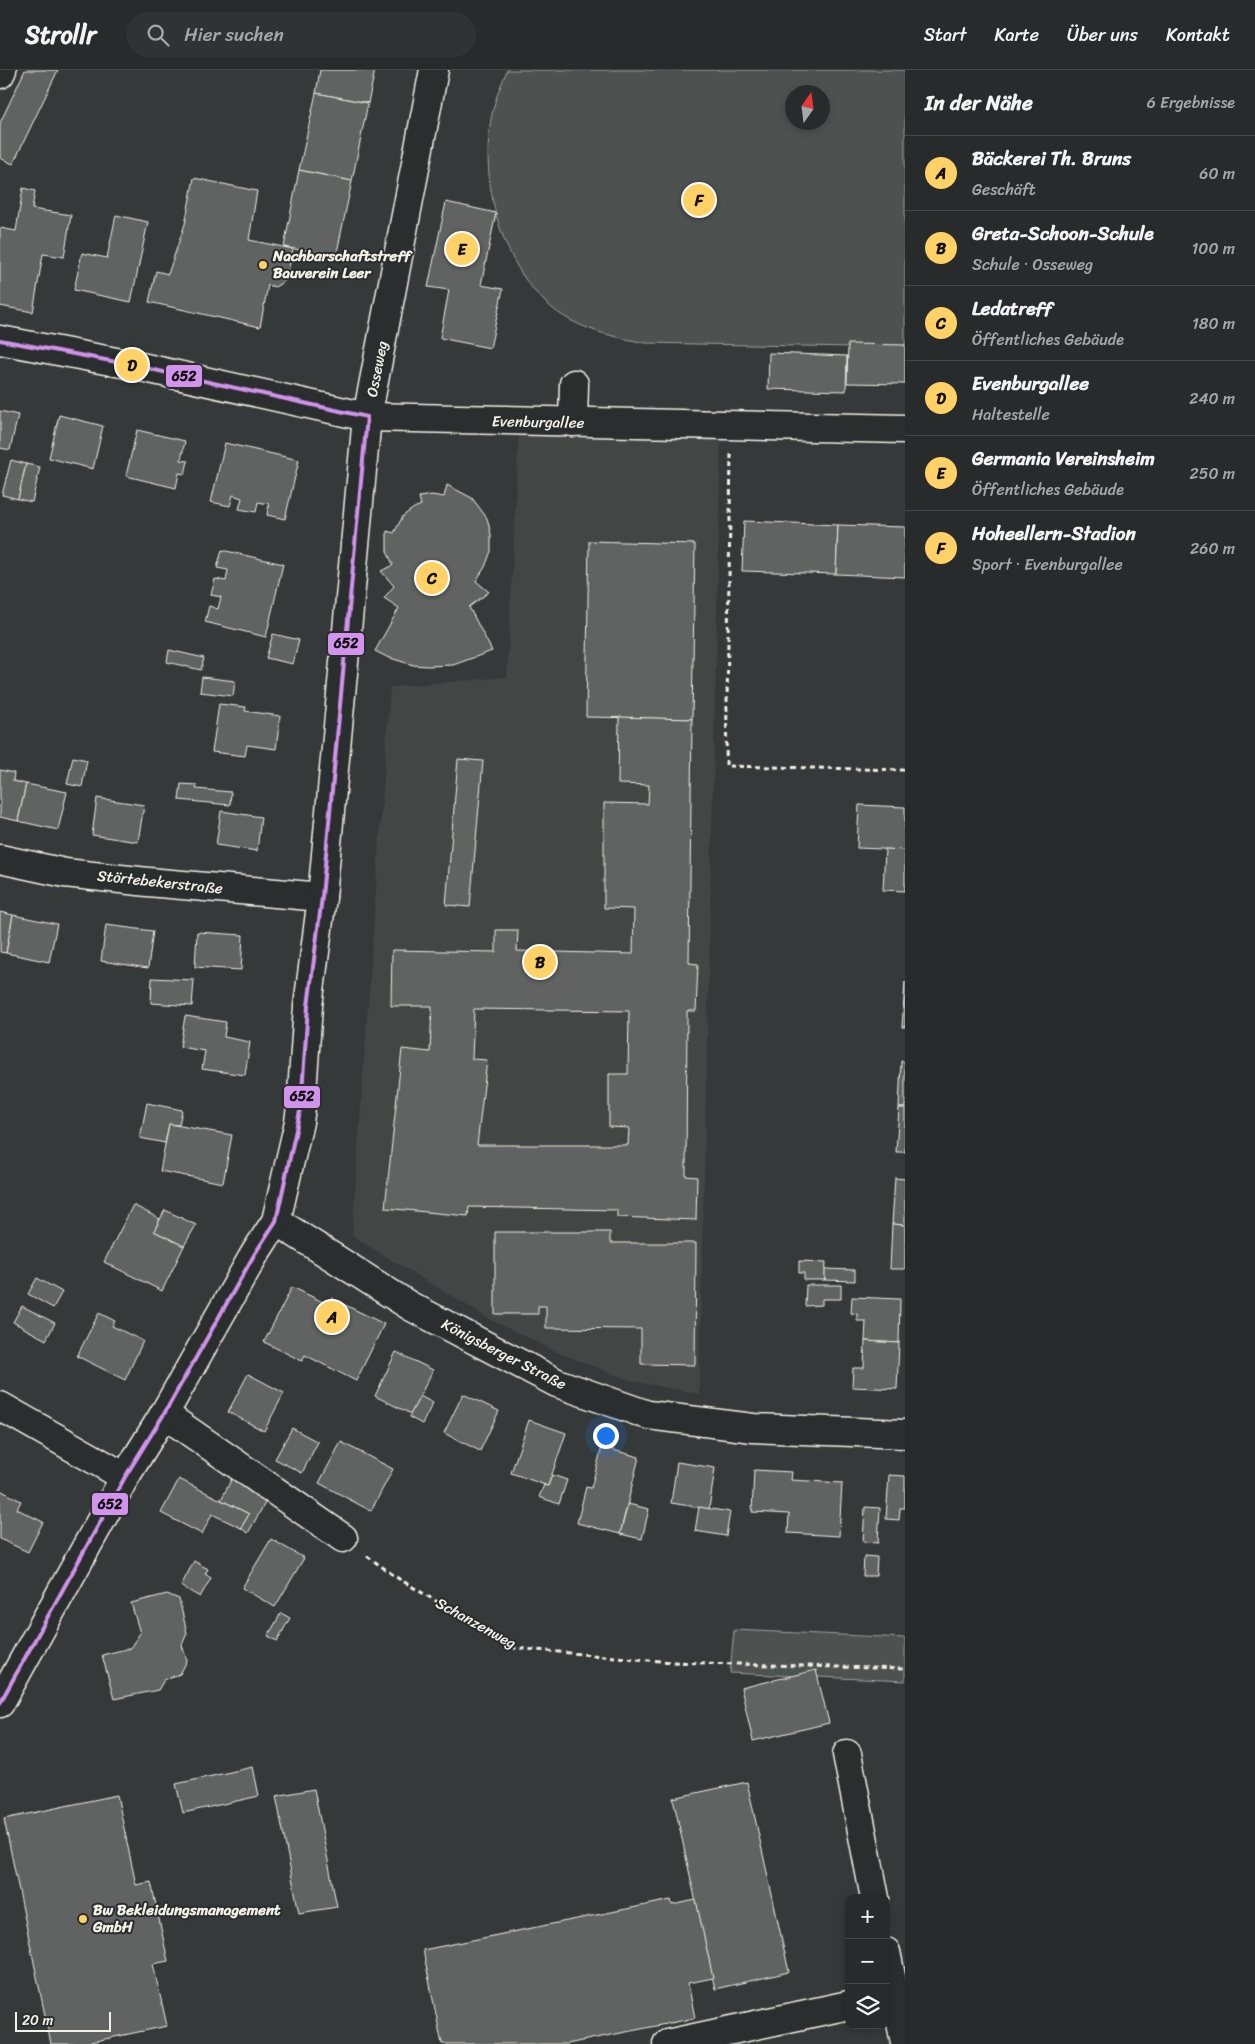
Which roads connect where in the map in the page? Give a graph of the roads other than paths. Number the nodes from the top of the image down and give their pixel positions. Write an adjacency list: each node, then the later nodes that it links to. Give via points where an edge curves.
1 (2, 70): 3 (street)
2 (434, 70): 6 (street, Osseweg)
3 (0, 74)
4 (0, 340): 6 (street, Evenburgallee, via 132,365)
5 (574, 384): 7 (street)
6 (367, 417): 7 (street, Evenburgallee); 10 (street, Osseweg)
7 (573, 422): 8 (street, Evenburgallee)
8 (905, 429)
9 (0, 858): 10 (street, Störtebekerstraße, via 83,875)
10 (322, 897): 11 (street, Osseweg, via 308,1006 299,1122)
11 (276, 1221): 13 (street, Osseweg); 14 (street, Königsberger Straße, via 410,1306 557,1382 648,1415 753,1428)
12 (0, 1406): 15 (street)
13 (164, 1414): 15 (street, Osseweg); 16 (street)
14 (905, 1434)
15 (125, 1477): 17 (street, Osseweg)
16 (343, 1538)
17 (0, 1704)
18 (847, 1754): 19 (street)
19 (874, 1894)
20 (890, 1971): 21 (street)
21 (895, 1995): 23 (street)
22 (845, 2006): 24 (street)
23 (905, 2042)
24 (667, 2044)

